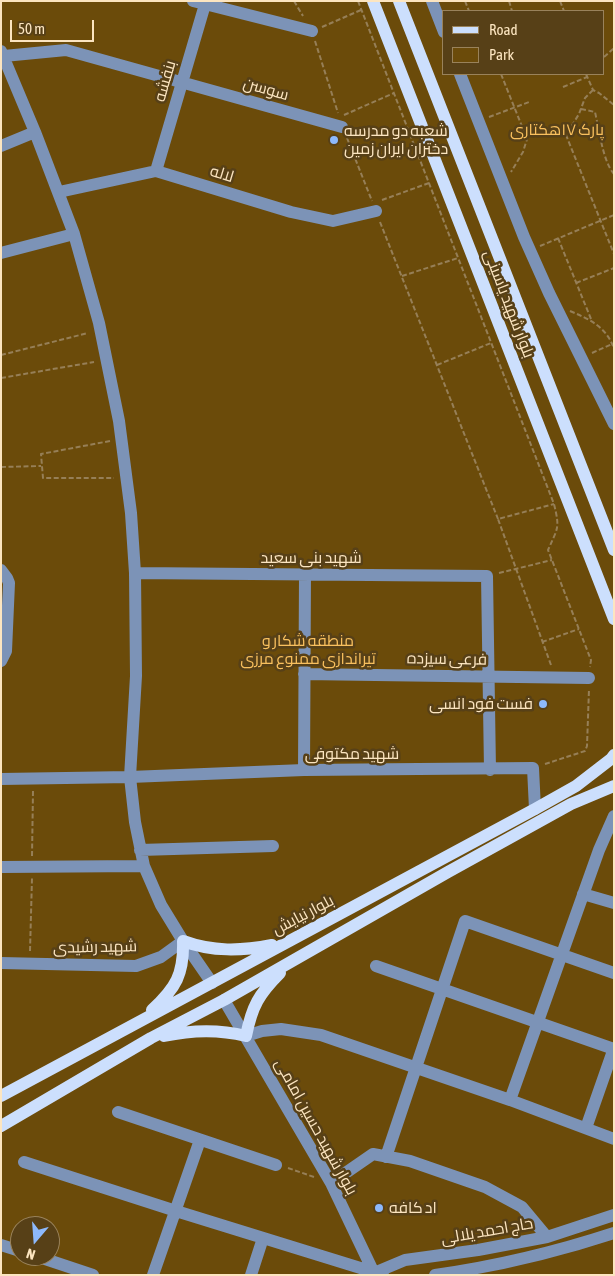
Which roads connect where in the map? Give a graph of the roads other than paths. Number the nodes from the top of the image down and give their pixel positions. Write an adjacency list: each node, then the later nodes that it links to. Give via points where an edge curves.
1 (399, 1): 19 (main road, بلوار شهید یاسینی)
2 (432, 1): 5 (street)
3 (201, 2): 6 (street); 9 (street, بنفشه)
4 (374, 3): 23 (main road, بلوار شهید یاسینی)
5 (442, 27)
6 (312, 31)
7 (2, 53): 9 (street, سوسن, via 66,50); 11 (street)
8 (460, 75): 18 (street, via 549,293)
9 (182, 82): 10 (street, سوسن); 13 (street, بنفشه)
10 (342, 127)
11 (35, 132): 12 (street); 14 (street)
12 (1, 146)
13 (156, 171): 14 (street, لاله); 15 (street, لاله, via 291,212 333,221)
14 (59, 192): 16 (street)
15 (374, 207)
16 (74, 234): 17 (street); 21 (street, via 100,330 121,439 131,512)
17 (1, 253)
18 (614, 424)
19 (614, 550)
20 (1, 570): 24 (street, via 8,583 6,651)
21 (134, 573): 22 (street, شهید بنی سعید); 31 (street, via 136,676)
22 (305, 574): 25 (street); 26 (street, شهید بنی سعید, via 487,576)
23 (614, 620)
24 (1, 661)
25 (304, 674): 26 (street, فرعی سیزده); 29 (street)
26 (488, 676): 27 (street, فرعی سیزده); 30 (street)
27 (589, 678)
28 (614, 754): 34 (main road, بلوار نیایش, via 576,786)
29 (304, 770): 30 (street, شهید مکتوفی); 31 (street, شهید مکتوفی)
30 (490, 770): 34 (street, شهید مکتوفی, via 533,768)
31 (130, 777): 32 (street, شهید مکتوفی); 37 (street)
32 (1, 779)
33 (614, 786): 38 (main road, بلوار نیایش)
34 (535, 809): 38 (main road, بلوار نیایش)
35 (614, 816): 43 (street)
36 (274, 846): 37 (street)
37 (140, 850): 40 (street)
38 (471, 852): 39 (main road, بلوار نیایش); 42 (main road, بلوار نیایش)
39 (440, 861): 42 (main road); 46 (main road, بلوار نیایش)
40 (144, 866): 41 (street); 45 (street)
41 (1, 867)
42 (448, 872): 48 (main road, بلوار نیایش)
43 (583, 894): 44 (street); 47 (street)
44 (614, 903)
45 (183, 941): 46 (main road, via 200,947 237,950); 49 (street, شهید رشیدی, via 161,957 136,966); 52 (street); 55 (main road, via 184,960 174,986)
46 (284, 942): 52 (main road, بلوار نیایش)
47 (562, 955): 51 (street); 53 (street, via 465,921); 56 (street)
48 (295, 959): 54 (main road, بلوار نیایش); 57 (main road, via 262,992 250,1017)
49 (1, 963)
50 (376, 966): 53 (street)
51 (614, 973)
52 (212, 982): 55 (main road, بلوار نیایش)
53 (443, 989): 56 (street); 60 (street)
54 (224, 1000): 57 (street, بلوار شهید حسین امامی); 58 (main road, بلوار نیایش)
55 (141, 1021): 61 (main road, بلوار نیایش)
56 (538, 1022): 59 (street); 62 (street)
57 (246, 1036): 58 (main road, via 212,1030); 60 (street, via 281,1029 321,1035); 71 (street, بلوار شهید حسین امامی)
58 (151, 1038): 64 (main road, بلوار نیایش)
59 (614, 1048): 65 (street)
60 (417, 1068): 62 (street); 68 (street)
61 (1, 1096)
62 (510, 1100): 65 (street)
63 (118, 1112): 67 (street)
64 (1, 1126)
65 (586, 1128): 66 (street)
66 (614, 1139)
67 (200, 1140): 70 (street); 72 (street)
68 (386, 1156): 71 (street, via 373,1154); 75 (street, via 485,1187 522,1207)
69 (24, 1162): 72 (street)
70 (276, 1164)
71 (331, 1183): 79 (street, بلوار شهید حسین امامی)
72 (176, 1211): 76 (street); 81 (street)
73 (614, 1215): 75 (street, حاج احمد یلالی)
74 (614, 1233): 77 (street, حاج احمد یلالی)
75 (547, 1237): 79 (street, حاج احمد یلالی, via 405,1260)
76 (263, 1238): 79 (street); 82 (street)
77 (482, 1268): 83 (street, حاج احمد یلالی); 84 (street)
78 (54, 1269): 80 (street)
79 (378, 1274)
80 (93, 1275)
81 (153, 1275)
82 (251, 1275)
83 (435, 1275)
84 (501, 1275)

